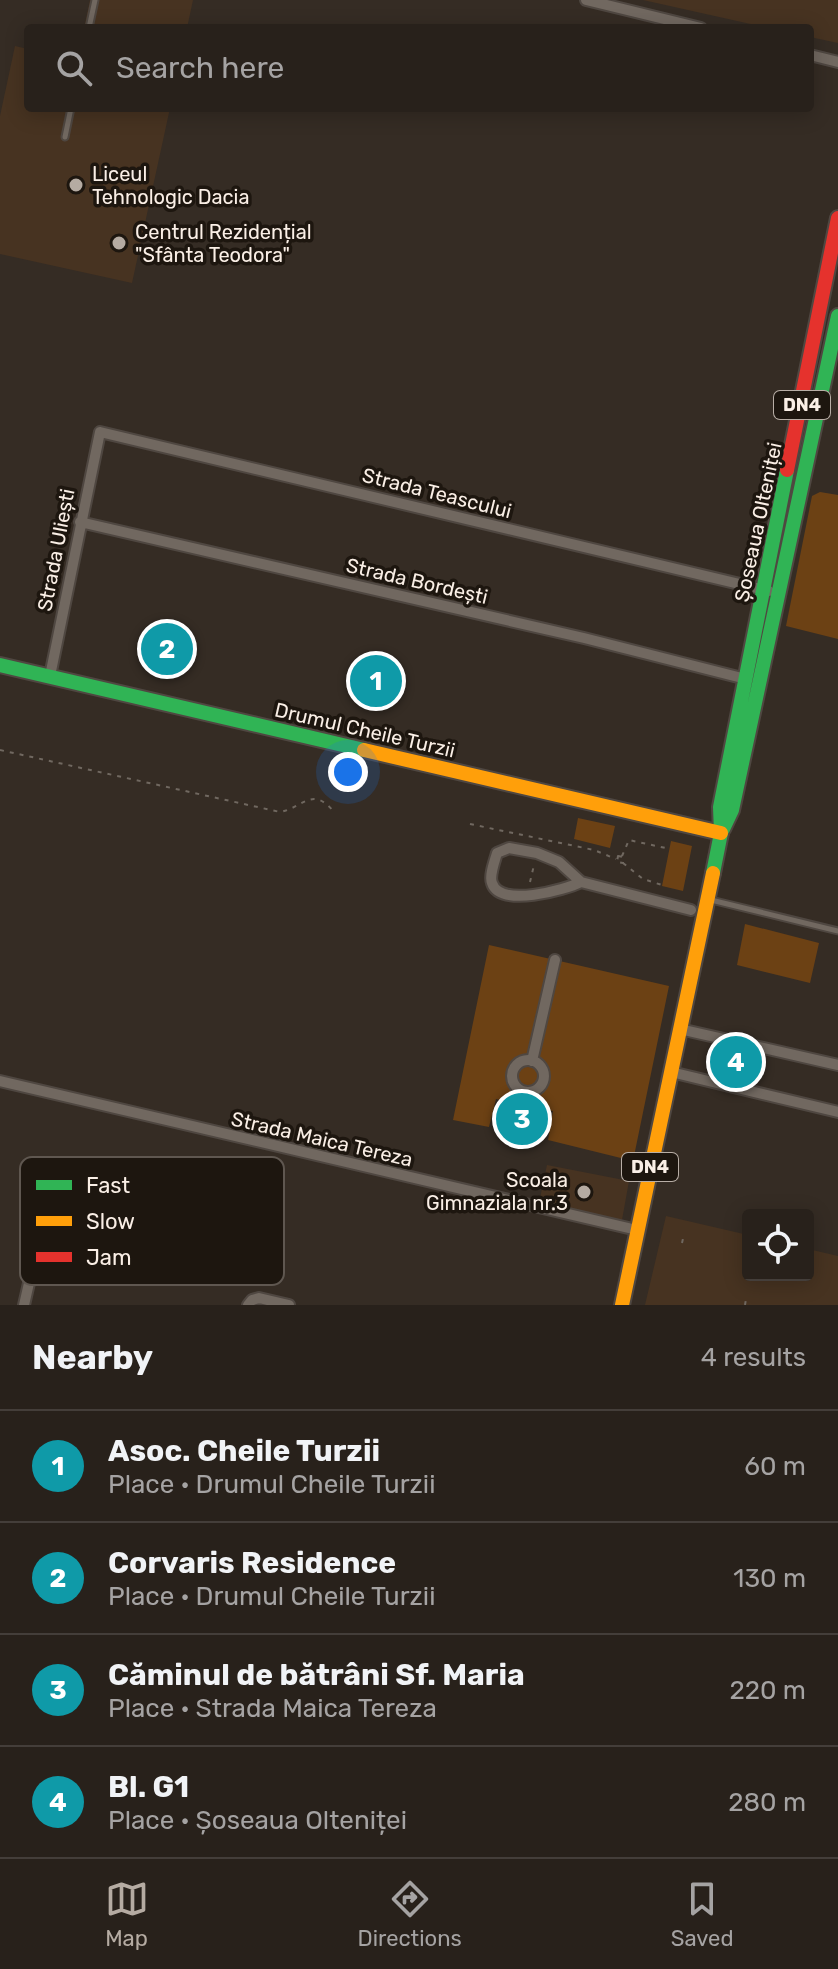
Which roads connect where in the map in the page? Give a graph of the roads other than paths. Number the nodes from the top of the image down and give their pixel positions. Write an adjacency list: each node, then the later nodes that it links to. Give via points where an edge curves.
1 (95, 0): 3 (lane)
2 (586, 0): 4 (street)
3 (90, 24)
4 (685, 24)
5 (814, 56): 6 (street)
6 (838, 62)
7 (70, 112): 8 (lane)
8 (65, 137)
9 (838, 218): 14 (main road, Șoseaua Olteniței / DN4)
10 (838, 316): 11 (main road, Șoseaua Olteniței / DN4)
11 (833, 368): 14 (main road, Șoseaua Olteniței / DN4)
12 (100, 432): 13 (street, Strada Uliești); 14 (street, Strada Teascului)
13 (80, 522): 16 (street, Strada Uliești); 17 (street, Strada Bordești)
14 (772, 592): 17 (main road, Șoseaua Olteniței / DN4); 18 (main road, Șoseaua Olteniței / DN4, via 732,810)
15 (0, 665): 16 (main road, Drumul Cheile Turzii)
16 (50, 676): 18 (main road, Drumul Cheile Turzii)
17 (746, 679): 18 (main road, Șoseaua Olteniței / DN4, via 720,807)
18 (721, 833): 20 (main road, Șoseaua Olteniței / DN4)
19 (581, 882): 19 (street, via 559,862 503,849 491,881 501,892 527,897); 21 (street)
20 (707, 899): 22 (lane); 24 (main road, Șoseaua Olteniței / DN4)
21 (691, 910)
22 (838, 931)
23 (555, 960): 25 (street)
24 (680, 1029): 26 (street); 27 (main road, Șoseaua Olteniței / DN4)
25 (532, 1061)
26 (838, 1065)
27 (671, 1072): 29 (street); 30 (main road, Șoseaua Olteniței / DN4)
28 (0, 1081): 30 (street, Strada Maica Tereza)
29 (838, 1112)
30 (637, 1230): 35 (main road, Șoseaua Olteniței / DN4)
31 (29, 1285): 32 (street)
32 (24, 1305)
33 (248, 1305): 34 (street, via 259,1298)
34 (289, 1305)
35 (622, 1305)

